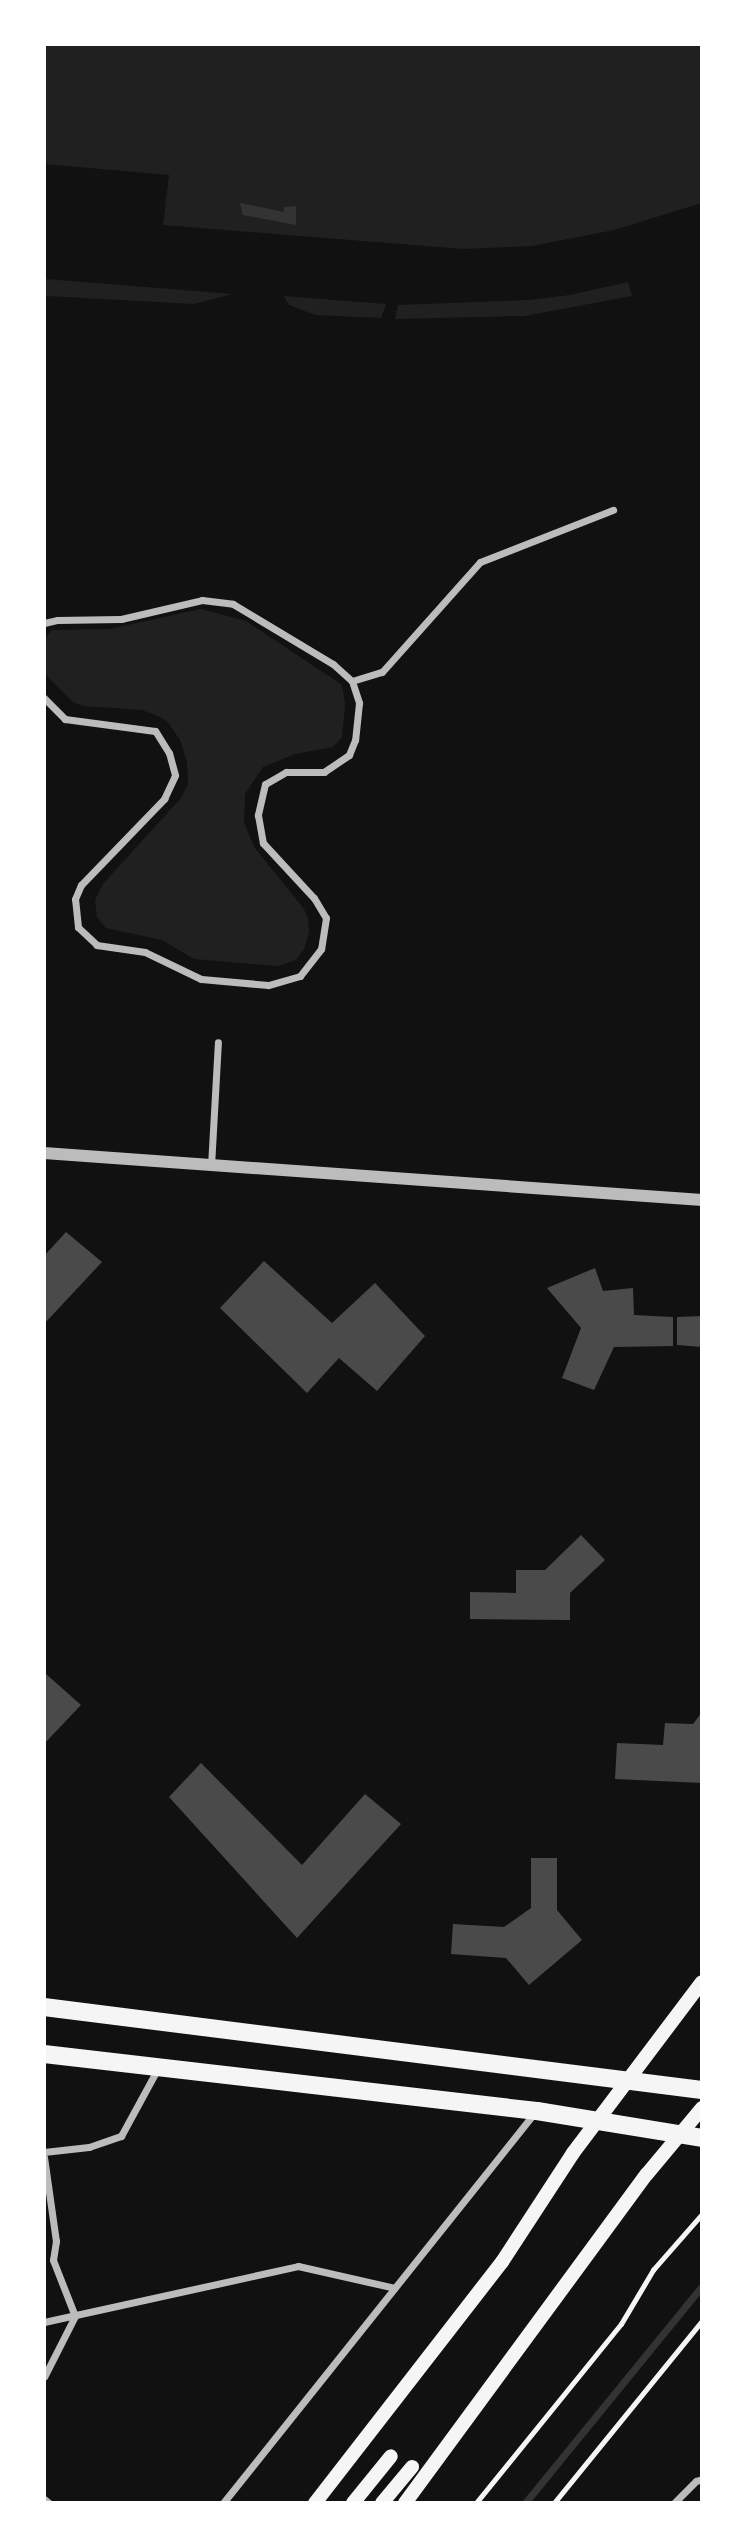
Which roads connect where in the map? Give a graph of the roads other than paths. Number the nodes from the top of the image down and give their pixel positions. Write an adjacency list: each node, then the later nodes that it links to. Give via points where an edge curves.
1 (612, 510): 3 (street, via 480,562 382,672)
2 (44, 624): 3 (street, via 121,619 201,600 233,604 333,664)
3 (352, 681): 4 (street, via 359,703 349,755 324,772 286,772 265,784 258,815 264,843 314,898 326,919 321,949 300,976 268,985 201,979 145,952 97,945 78,927 75,899 81,885 164,799 175,775 169,753 155,731 65,719)
4 (44, 698)
5 (218, 1042): 7 (street)
6 (44, 1153): 7 (street)
7 (211, 1167): 8 (street)
8 (702, 1200)
9 (702, 1982): 13 (main road)
10 (44, 2007): 13 (main road)
11 (44, 2054): 12 (main road)
12 (158, 2067): 16 (main road); 20 (street, via 121,2136)
13 (627, 2082): 14 (main road); 17 (main road)
14 (702, 2090)
15 (702, 2108): 18 (main road)
16 (537, 2111): 17 (main road); 21 (street)
17 (596, 2121): 18 (main road); 31 (main road, via 502,2262)
18 (681, 2133): 19 (main road); 34 (main road)
19 (702, 2138)
20 (44, 2155): 22 (street, via 56,2241 53,2260)
21 (396, 2288): 22 (street, via 298,2266); 30 (street)
22 (75, 2316): 23 (street); 24 (street)
23 (44, 2322)
24 (44, 2377)
25 (391, 2456): 32 (main road)
26 (412, 2467): 33 (main road)
27 (702, 2479): 35 (street)
28 (44, 2499): 29 (street)
29 (49, 2503)
30 (223, 2503)
31 (315, 2503)
32 (353, 2503)
33 (382, 2503)
34 (405, 2503)
35 (674, 2503)

